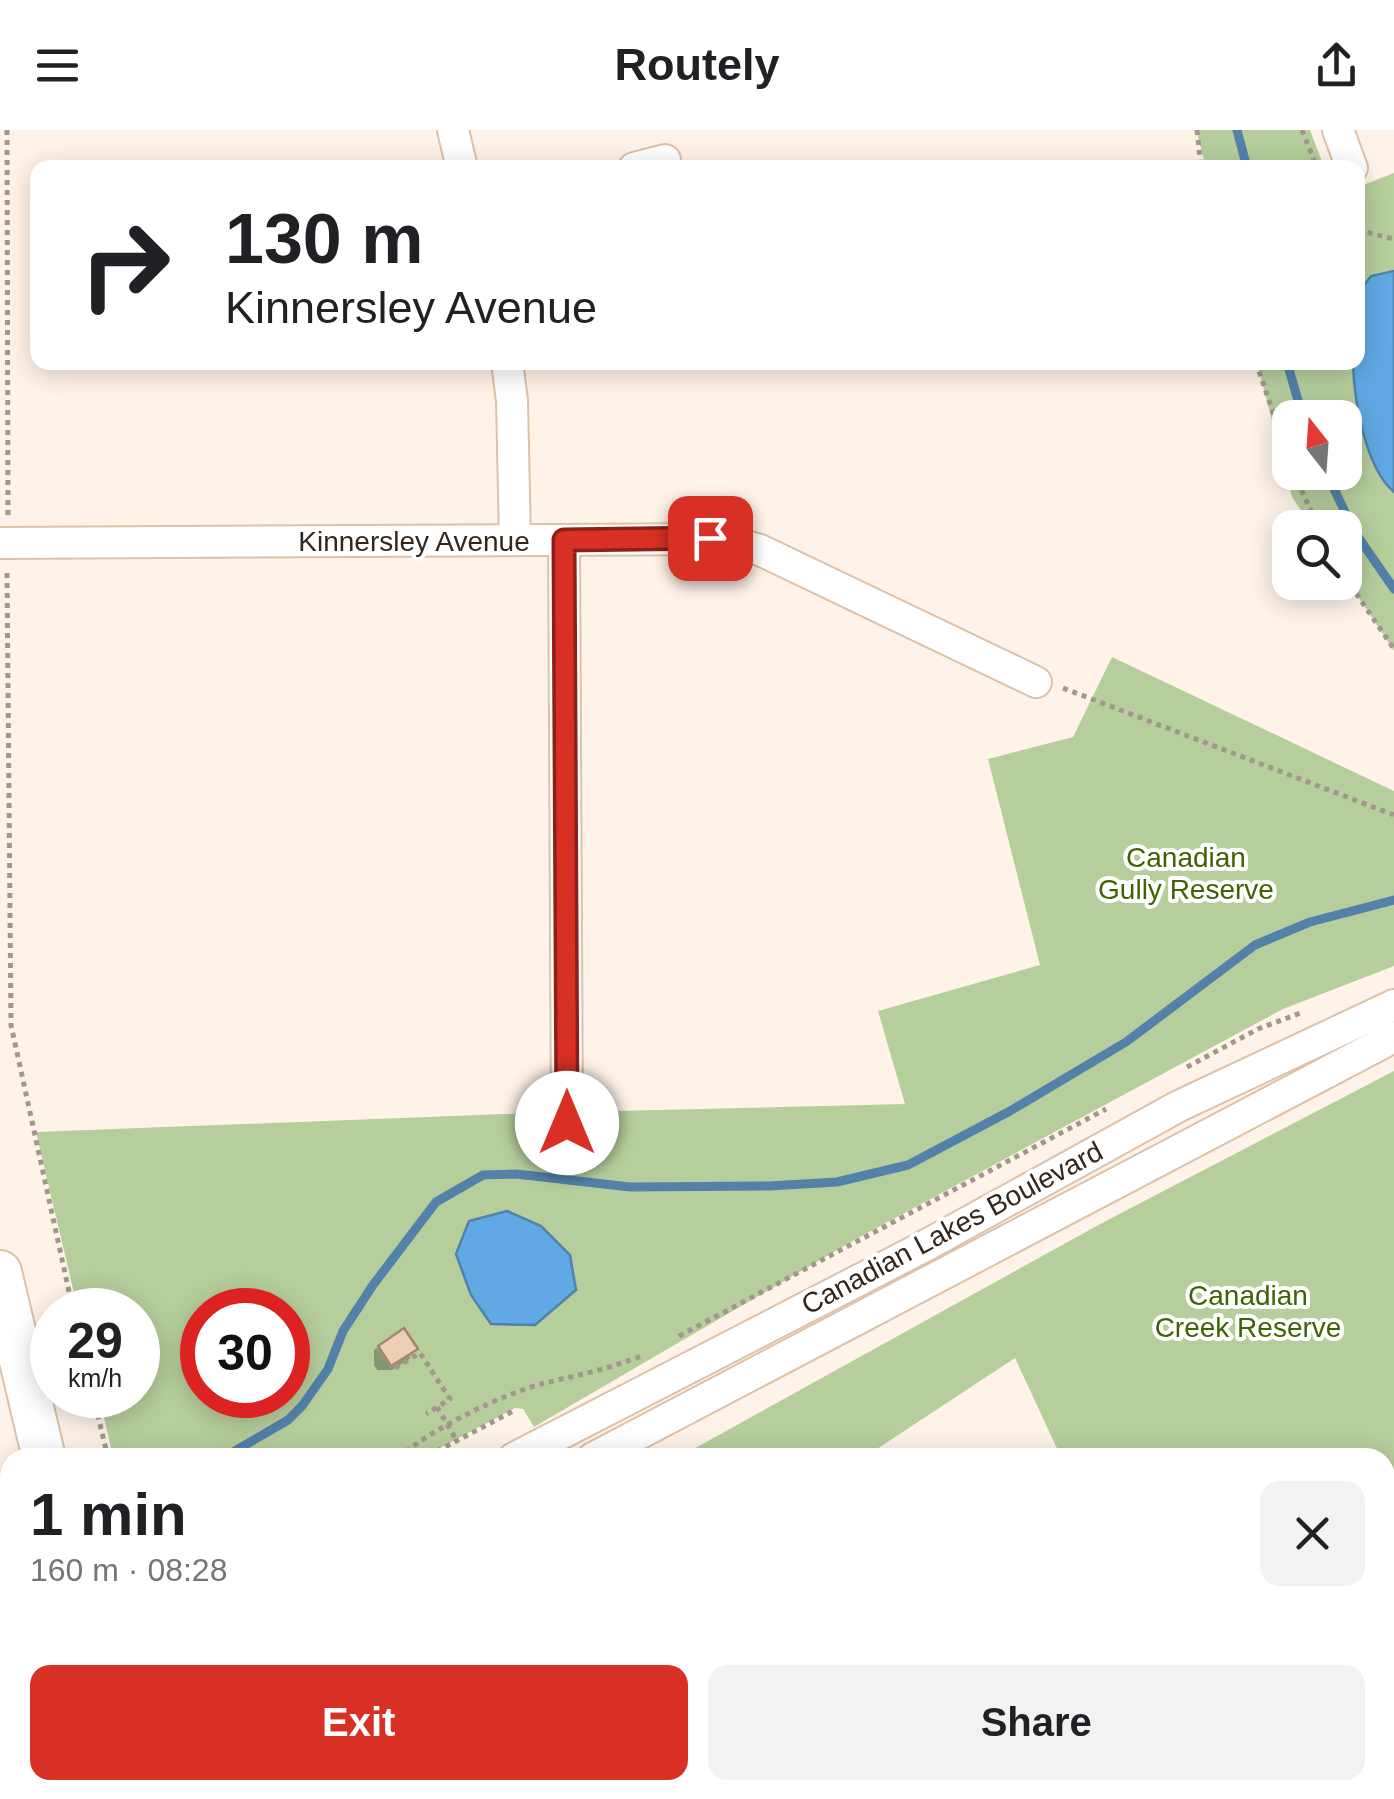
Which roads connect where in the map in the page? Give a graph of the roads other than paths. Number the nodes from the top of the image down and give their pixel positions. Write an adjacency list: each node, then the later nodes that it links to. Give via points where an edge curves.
1 (452, 130): 2 (street)
2 (460, 160)
3 (508, 370): 4 (street)
4 (515, 540): 5 (street, Kinnersley Avenue); 6 (street, Kinnersley Avenue)
5 (564, 540): 7 (street, Kinnersley Avenue, via 710,538 744,544); 10 (street)
6 (4, 543)
7 (1036, 682)
8 (1394, 1005): 13 (street, Canadian Lakes Boulevard, via 1179,1106)
9 (1394, 1038): 14 (street, Canadian Lakes Boulevard)
10 (567, 1123)
11 (0, 1272): 12 (main road)
12 (42, 1448)
13 (533, 1448)
14 (612, 1448)

